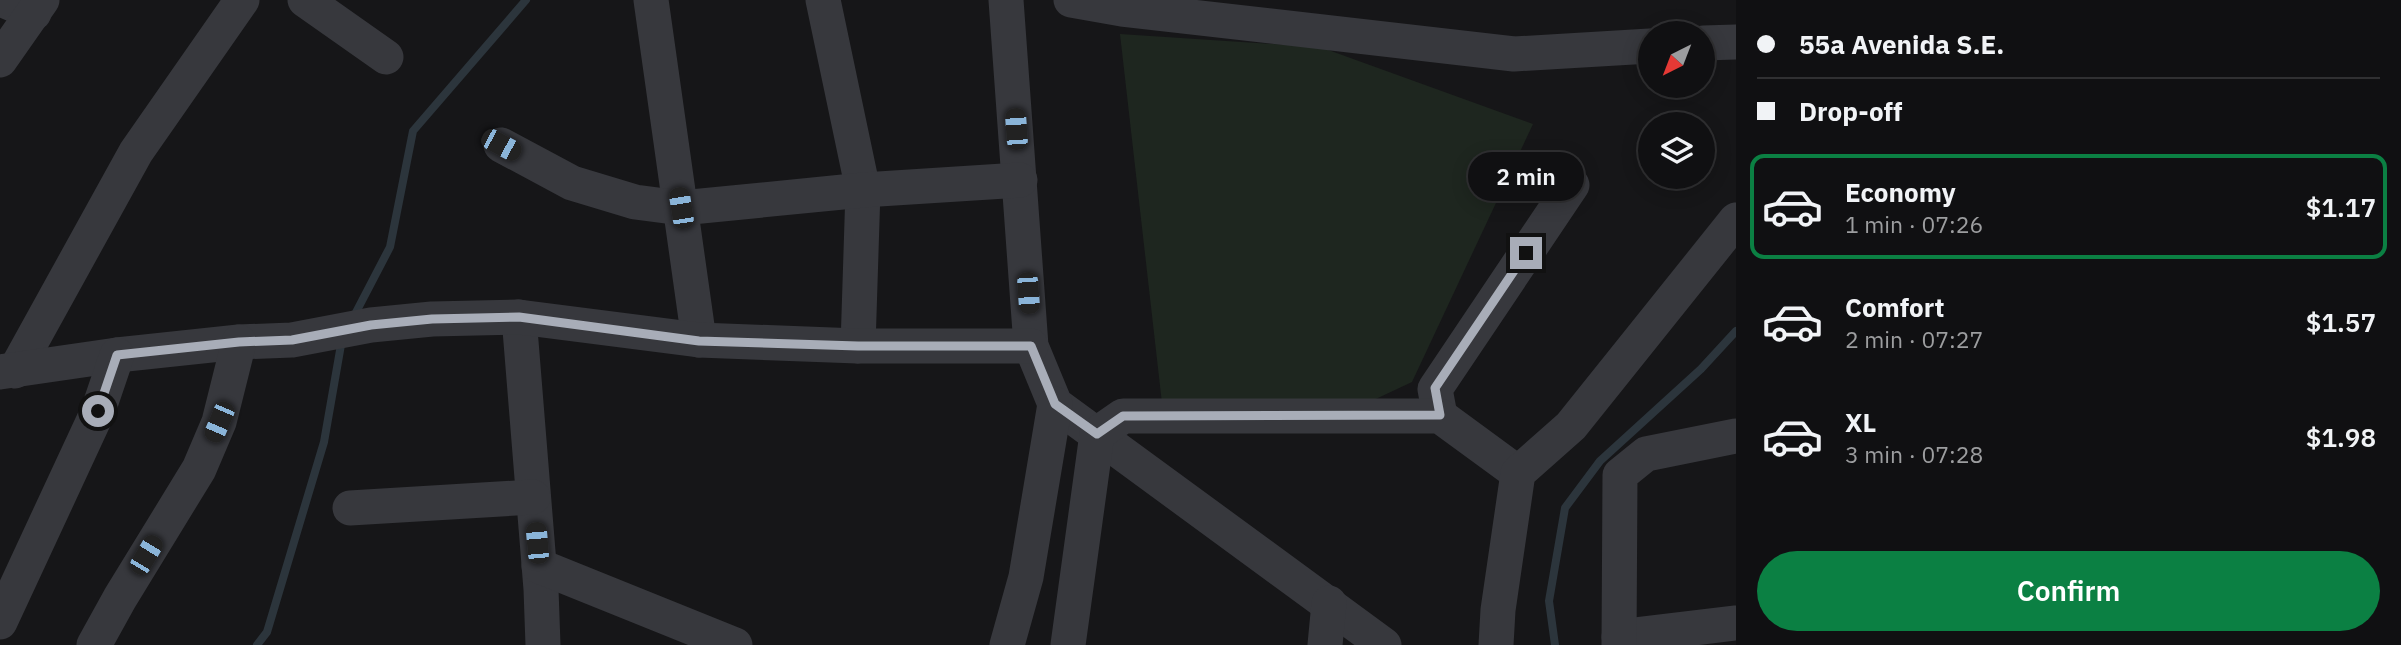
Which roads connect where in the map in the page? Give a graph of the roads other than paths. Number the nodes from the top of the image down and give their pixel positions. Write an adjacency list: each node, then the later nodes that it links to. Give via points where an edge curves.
1 (242, 0): 26 (street, via 136,152)
2 (305, 0): 12 (street)
3 (651, 0): 18 (street)
4 (823, 0): 16 (street)
5 (1006, 0): 17 (street)
6 (1071, 0): 8 (street)
7 (26, 4): 13 (street)
8 (1129, 5): 11 (street, via 1514,54)
9 (1736, 42): 10 (street)
10 (1715, 43)
11 (1638, 47)
12 (386, 57)
13 (0, 60)
14 (501, 145): 18 (street, via 572,183 635,202)
15 (1572, 186): 28 (street, via 1435,388)
16 (863, 190): 17 (street); 18 (street); 23 (street)
17 (1021, 197): 24 (street)
18 (681, 208): 21 (street)
19 (1736, 220): 31 (street, via 1571,426)
20 (519, 317): 21 (street); 22 (street, via 432,319 292,340); 32 (street)
21 (699, 341): 23 (street)
22 (239, 342): 25 (street); 39 (street, via 219,422 199,469)
23 (858, 346): 24 (street)
24 (1031, 346): 27 (street)
25 (117, 355): 26 (street); 36 (street, via 98,411)
26 (7, 372)
27 (1055, 404): 29 (street); 42 (street, via 1026,578)
28 (1440, 415): 29 (street, via 1123,416); 31 (street)
29 (1097, 434): 35 (street); 43 (street)
30 (1736, 436): 38 (street, via 1646,454 1620,475)
31 (1518, 473): 46 (street)
32 (533, 497): 33 (street); 34 (street)
33 (350, 509)
34 (539, 566): 40 (street); 41 (street)
35 (1329, 603): 44 (street); 45 (street)
36 (0, 622)
37 (1736, 623): 38 (street)
38 (1619, 641)
39 (94, 645)
40 (542, 645)
41 (734, 645)
42 (1007, 645)
43 (1063, 645)
44 (1325, 645)
45 (1384, 645)
46 (1496, 645)

